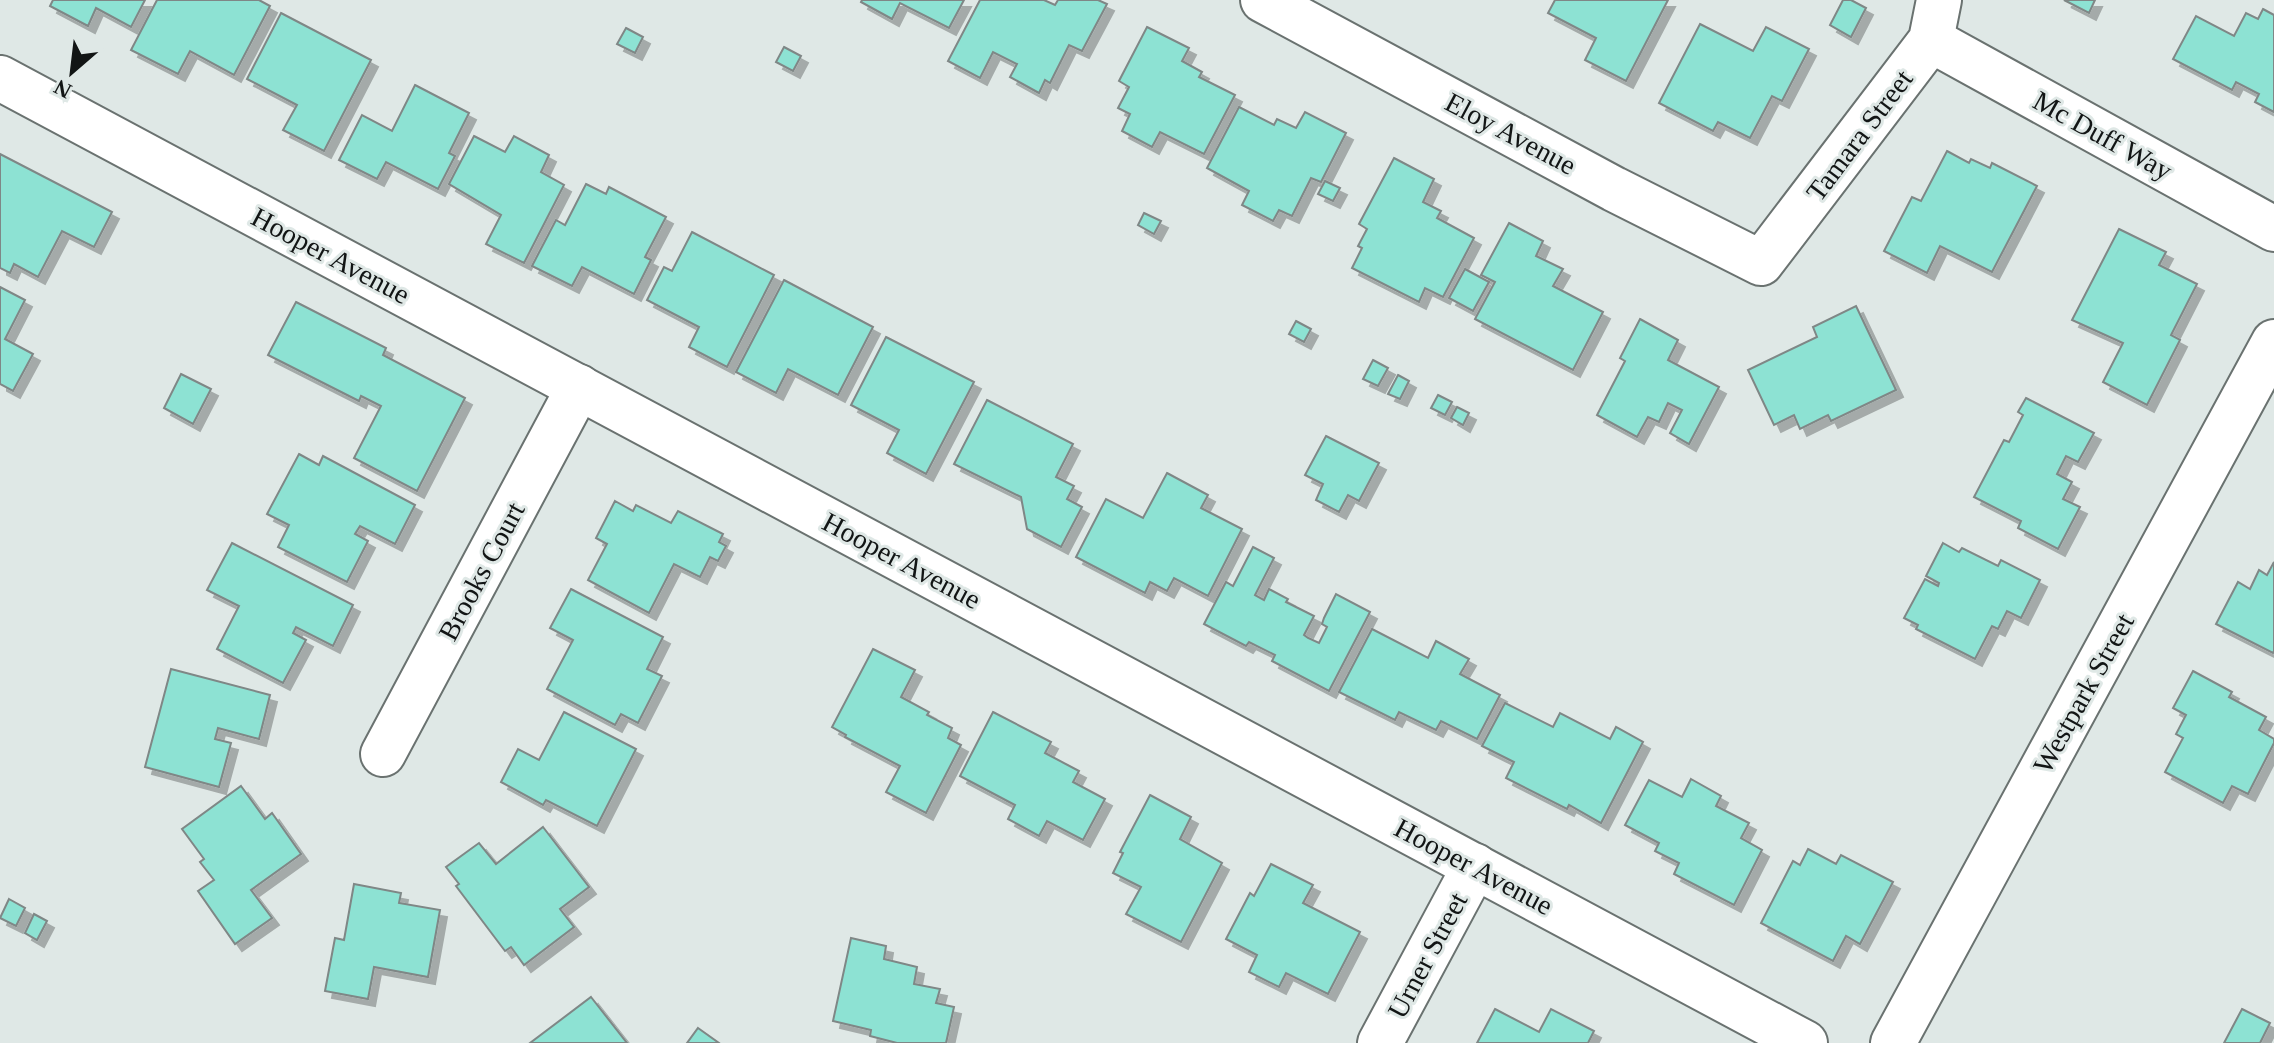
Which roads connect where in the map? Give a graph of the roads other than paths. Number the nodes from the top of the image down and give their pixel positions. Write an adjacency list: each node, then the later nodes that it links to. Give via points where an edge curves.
1 (1263, 0): 5 (street, Eloy Avenue)
2 (1935, 20): 4 (street, Mc Duff Way); 5 (street, Tamara Street)
3 (0, 78): 7 (street, Hooper Avenue)
4 (2274, 229)
5 (1761, 263)
6 (2274, 342): 12 (street, Westpark Street)
7 (579, 387): 8 (street, Brooks Court); 9 (street, Hooper Avenue)
8 (383, 754)
9 (1475, 866): 10 (street, Urner Street); 11 (street, Hooper Avenue)
10 (1380, 1043)
11 (1805, 1043)
12 (1893, 1043)

